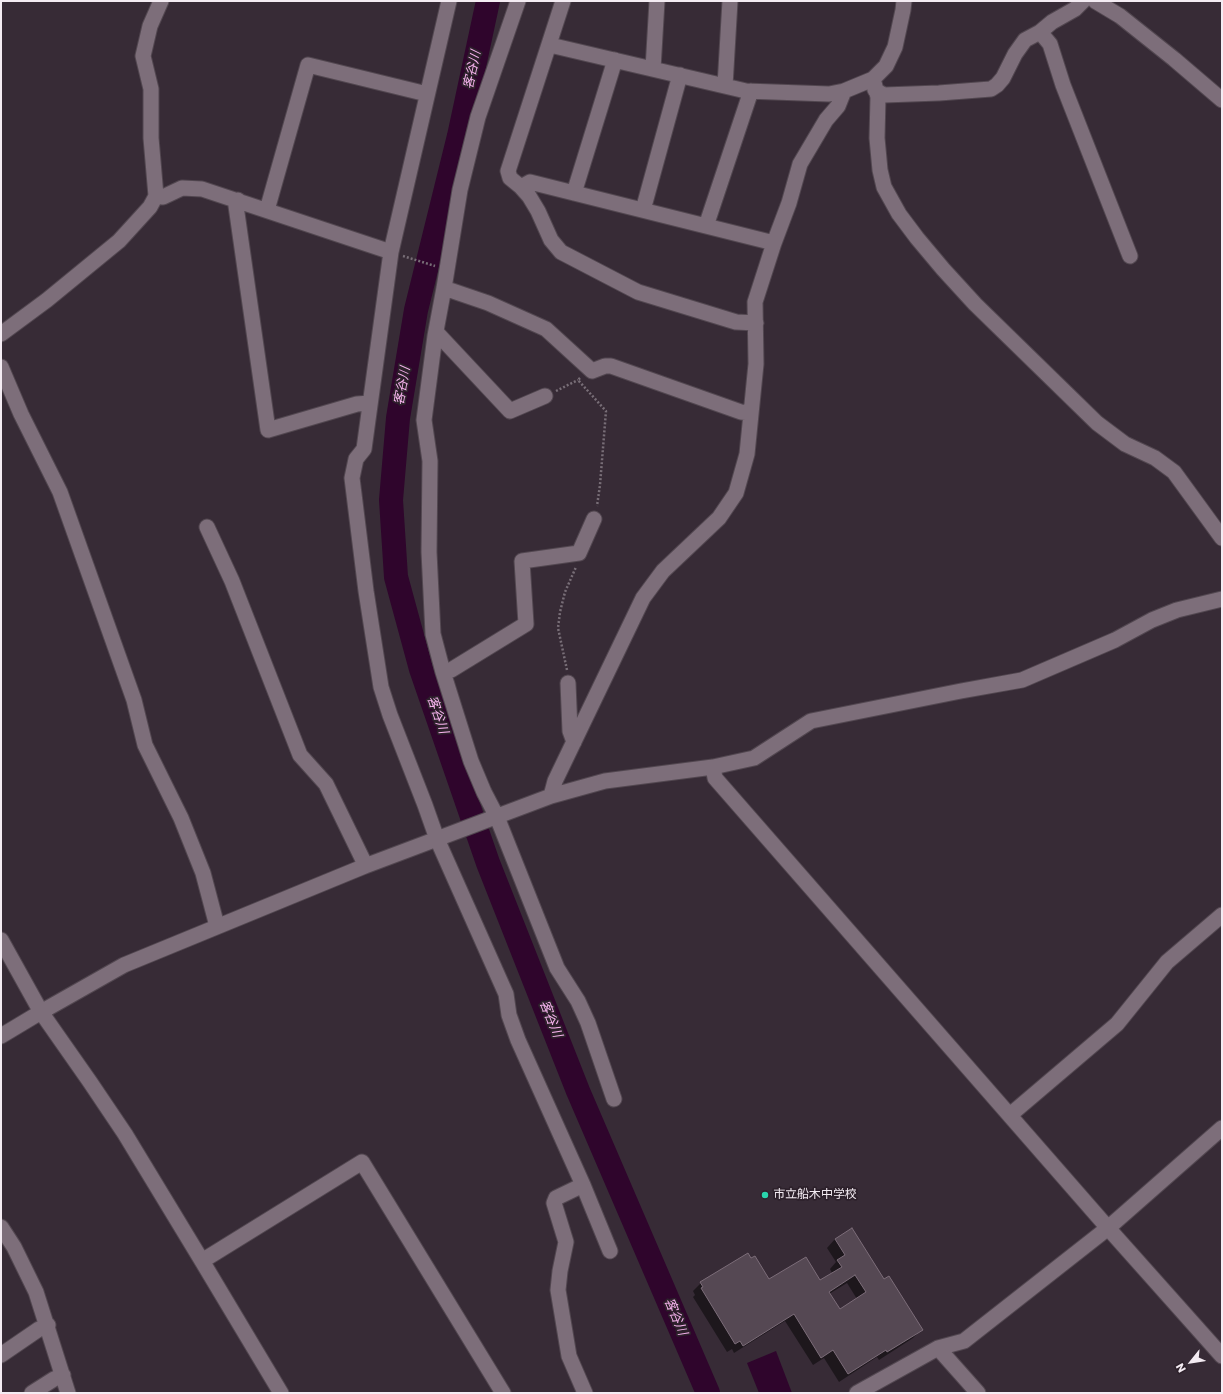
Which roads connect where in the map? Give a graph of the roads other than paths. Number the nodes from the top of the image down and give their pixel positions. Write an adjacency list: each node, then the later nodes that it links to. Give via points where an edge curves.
1 (161, 1): 23 (street, via 150,26 143,56 151,89 151,138)
2 (449, 1): 19 (street)
3 (518, 1): 31 (street, via 478,117 460,190)
4 (563, 1): 11 (street)
5 (657, 1): 13 (street)
6 (730, 1): 16 (street)
7 (904, 1): 15 (street, via 895,47)
8 (1083, 1): 10 (street)
9 (1096, 1): 20 (street, via 1120,16)
10 (1040, 32): 15 (street, via 1025,40 1014,54 1003,78 991,89 939,94 884,95); 30 (street, via 1050,44 1063,85)
11 (550, 45): 12 (street); 21 (street, via 508,171 510,178)
12 (615, 60): 13 (street); 22 (street)
13 (653, 69): 14 (street)
14 (680, 75): 16 (street); 26 (street)
15 (874, 84): 18 (street); 41 (street, via 878,97 877,138 884,188 917,238 975,304 1097,423 1125,444 1155,458 1174,472)
16 (725, 86): 17 (street)
17 (751, 91): 18 (street, via 829,94); 27 (street)
18 (844, 91): 28 (street, via 838,106 826,120 800,164)
19 (427, 94): 25 (street, via 308,65); 29 (street)
20 (1222, 100)
21 (521, 187): 22 (street, via 530,182); 32 (street, via 538,211 551,240 561,252 638,292 736,322)
22 (574, 193): 26 (street)
23 (156, 196): 24 (street, via 163,197 182,188 202,189); 34 (street, via 150,208 119,241)
24 (238, 200): 25 (street); 37 (street, via 236,206 268,430 357,404)
25 (267, 210): 29 (street)
26 (643, 210): 27 (street)
27 (706, 226): 28 (street)
28 (774, 243): 32 (street, via 755,302)
29 (395, 253): 37 (street)
30 (1130, 256)
31 (444, 288): 33 (street); 38 (street, via 488,303 546,329 592,371 610,366 741,412)
32 (756, 323): 38 (street, via 756,364)
33 (436, 332): 36 (street, via 510,411); 43 (street, via 424,420 430,462 429,552 433,634)
34 (1, 334)
35 (1, 367): 52 (street, via 60,492 134,700 145,745 181,818 203,873)
36 (545, 396)
37 (370, 403): 49 (street, via 364,449 356,459 352,478 381,687)
38 (751, 413): 45 (street, via 747,454 736,493 719,518 663,571 643,598)
39 (594, 519): 43 (street, via 579,552 522,561 526,624 451,670)
40 (207, 526): 50 (street, via 232,581 300,755 326,784)
41 (1222, 538)
42 (1222, 599): 46 (street, via 1177,610 1152,620 1115,640 1022,680 811,721 754,758)
43 (443, 672): 48 (street, via 471,761)
44 (568, 682): 45 (street, via 570,731)
45 (574, 742): 47 (street, via 555,781)
46 (713, 768): 47 (street, via 605,780); 57 (street, via 715,778 720,784)
47 (551, 796): 48 (street)
48 (494, 818): 49 (street); 56 (street, via 556,968 578,1001 588,1023)
49 (440, 838): 50 (street); 59 (street, via 506,994 509,1015 518,1040)
50 (365, 866): 52 (street)
51 (1222, 915): 57 (street, via 1168,962 1117,1024)
52 (218, 926): 54 (street, via 124,965)
53 (1, 940): 54 (street)
54 (41, 1012): 55 (street); 63 (street, via 120,1128)
55 (1, 1036)
56 (614, 1099)
57 (1010, 1115): 61 (street)
58 (1222, 1128): 61 (street)
59 (583, 1185): 62 (street); 73 (street, via 556,1198 554,1203 566,1242 558,1290 569,1356)
60 (1, 1227): 64 (street, via 36,1292)
61 (1108, 1228): 65 (street, via 964,1341); 67 (street)
62 (610, 1251)
63 (202, 1261): 71 (street); 72 (street, via 362,1162)
64 (48, 1325): 66 (street); 68 (street)
65 (938, 1348): 74 (street); 75 (street)
66 (1, 1355)
67 (1222, 1356)
68 (63, 1375): 69 (street); 70 (street)
69 (32, 1393)
70 (68, 1393)
71 (281, 1393)
72 (503, 1393)
73 (585, 1393)
74 (857, 1393)
75 (978, 1393)

